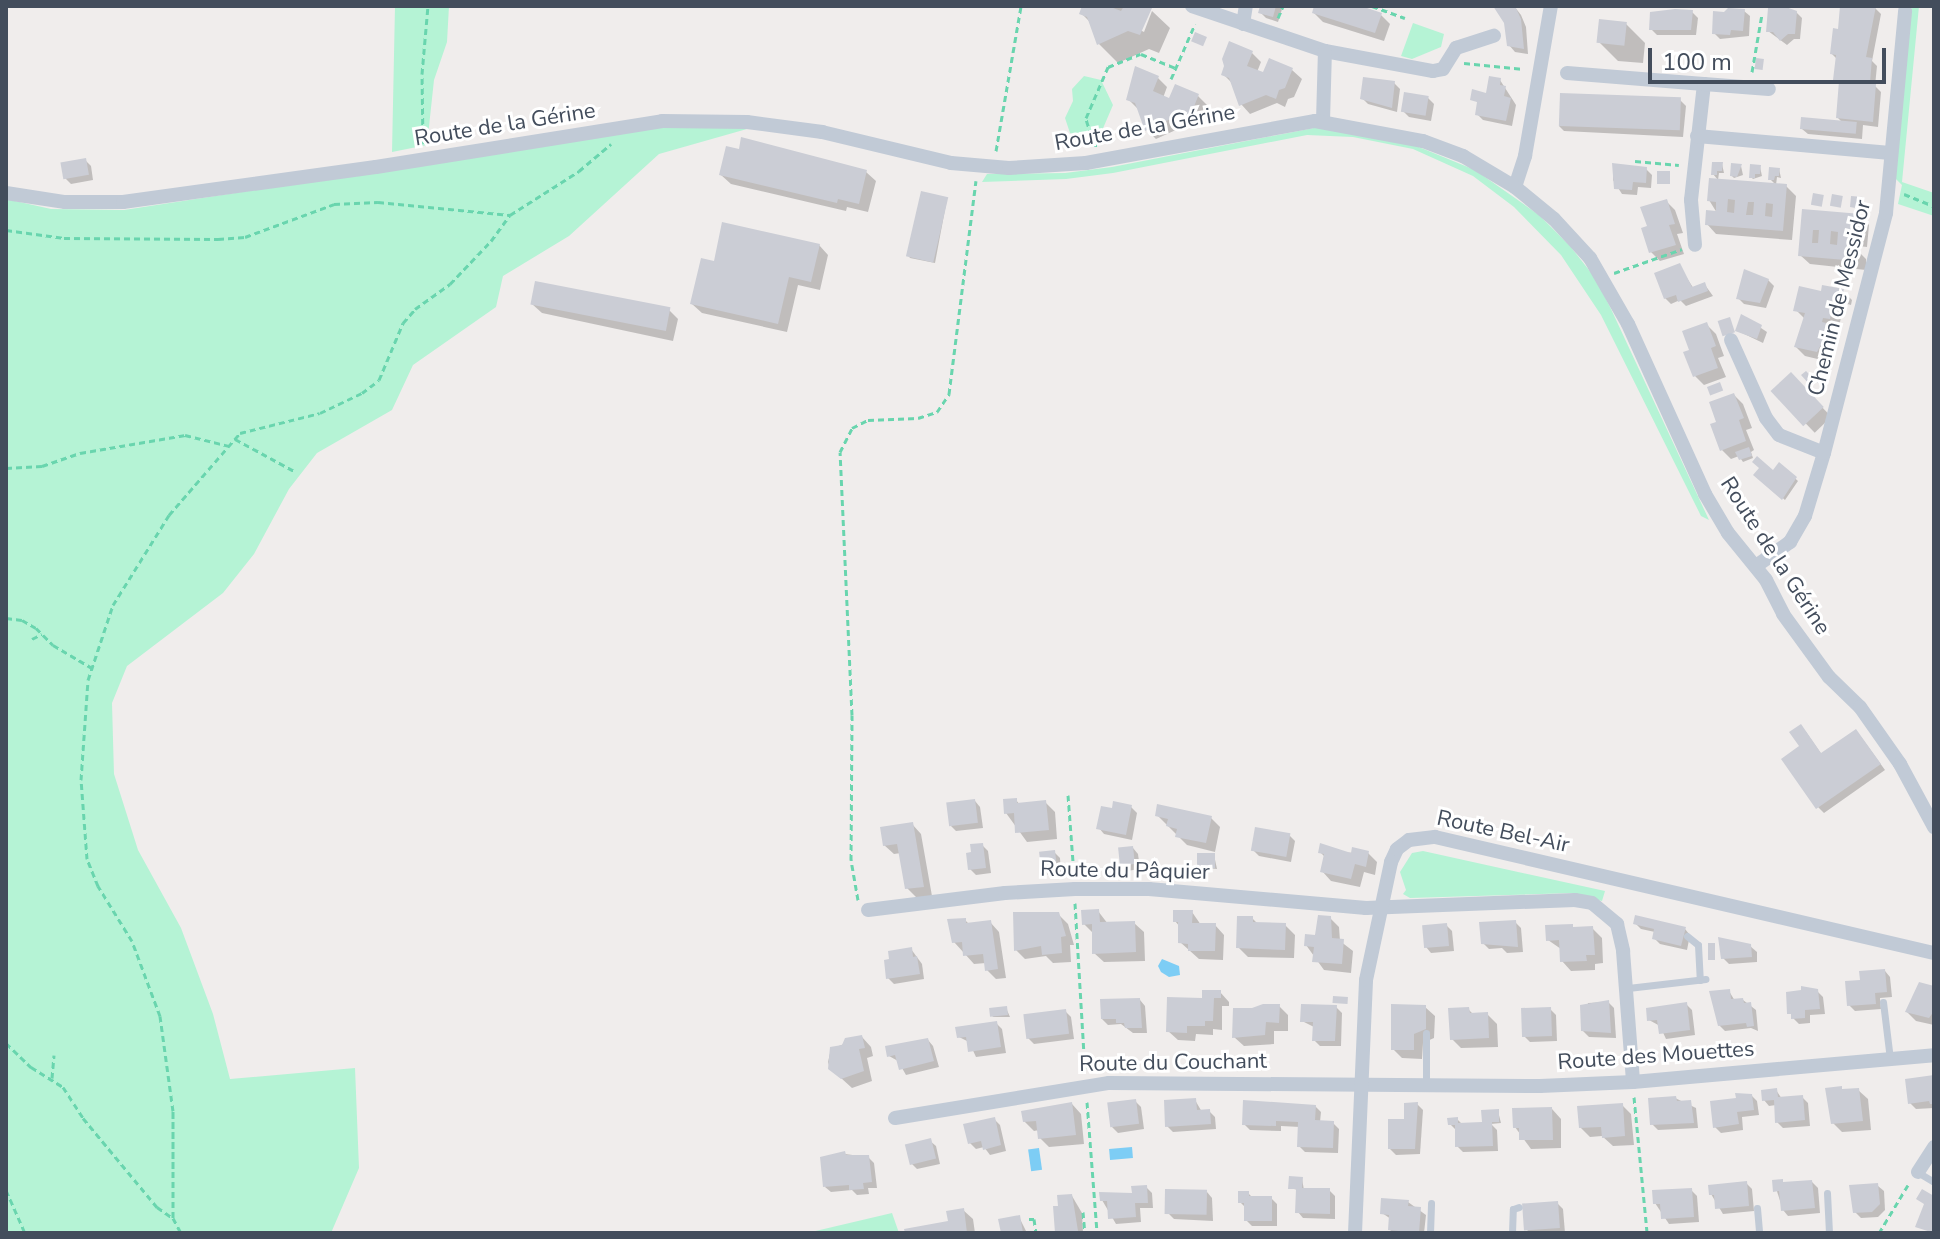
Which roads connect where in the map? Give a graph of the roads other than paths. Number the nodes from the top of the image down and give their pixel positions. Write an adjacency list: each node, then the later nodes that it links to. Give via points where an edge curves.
1 (1246, 6): 5 (street)
2 (1551, 6): 14 (street)
3 (1197, 8): 5 (street)
4 (1905, 11): 13 (street, Chemin de Messidor)
5 (1243, 24): 7 (street)
6 (1494, 36): 7 (street, via 1456,48 1443,69 1433,71)
7 (1325, 51): 11 (street)
8 (1567, 73): 9 (street)
9 (1704, 84): 10 (street); 12 (street)
10 (1769, 89)
11 (1323, 121): 14 (street, Route de la Gérine, via 1431,144 1481,165); 15 (street, Route de la Gérine, via 1060,166 996,167 908,156 822,132 747,122 662,121 123,202 65,202)
12 (1697, 136): 13 (street); 16 (street, via 1691,200)
13 (1890, 153): 18 (street, Chemin de Messidor, via 1889,188)
14 (1515, 187): 19 (street, Route de la Gérine, via 1554,219 1603,278 1705,494)
15 (6, 193)
16 (1695, 245)
17 (1731, 340): 18 (street, via 1779,435)
18 (1824, 453): 19 (street, Chemin de Messidor, via 1805,516 1790,542)
19 (1756, 566): 20 (street, Route de la Gérine, via 1783,614 1900,764)
20 (1934, 827)
21 (1381, 907): 22 (street, Route du Pâquier, via 1149,889 1075,889); 24 (street, Route Bel-Air, via 1397,849 1421,837 1435,837); 25 (street, Route du Pâquier, via 1592,903 1617,924); 31 (street, Route Bel-Air, via 1366,980)
22 (868, 910)
23 (1687, 936): 25 (lane, via 1698,945 1703,980)
24 (1934, 953)
25 (1628, 988): 30 (street, Route du Pâquier)
26 (1883, 1002): 29 (lane)
27 (1426, 1033): 32 (lane)
28 (1934, 1055): 29 (street, Route des Mouettes)
29 (1890, 1059): 30 (street, Route des Mouettes)
30 (1633, 1082): 32 (street, Route des Mouettes)
31 (1359, 1086): 32 (street, Route des Mouettes); 33 (street, Route du Couchant, via 1211,1081 1086,1086); 41 (street, Route Bel-Air)
32 (1426, 1088)
33 (895, 1118)
34 (1934, 1147): 35 (street)
35 (1918, 1172): 36 (lane)
36 (1934, 1182)
37 (1827, 1193): 45 (lane)
38 (1431, 1203): 42 (lane)
39 (1519, 1207): 43 (lane, via 1513,1209)
40 (1757, 1208): 44 (lane)
41 (1355, 1233)
42 (1430, 1233)
43 (1512, 1233)
44 (1759, 1233)
45 (1829, 1233)

